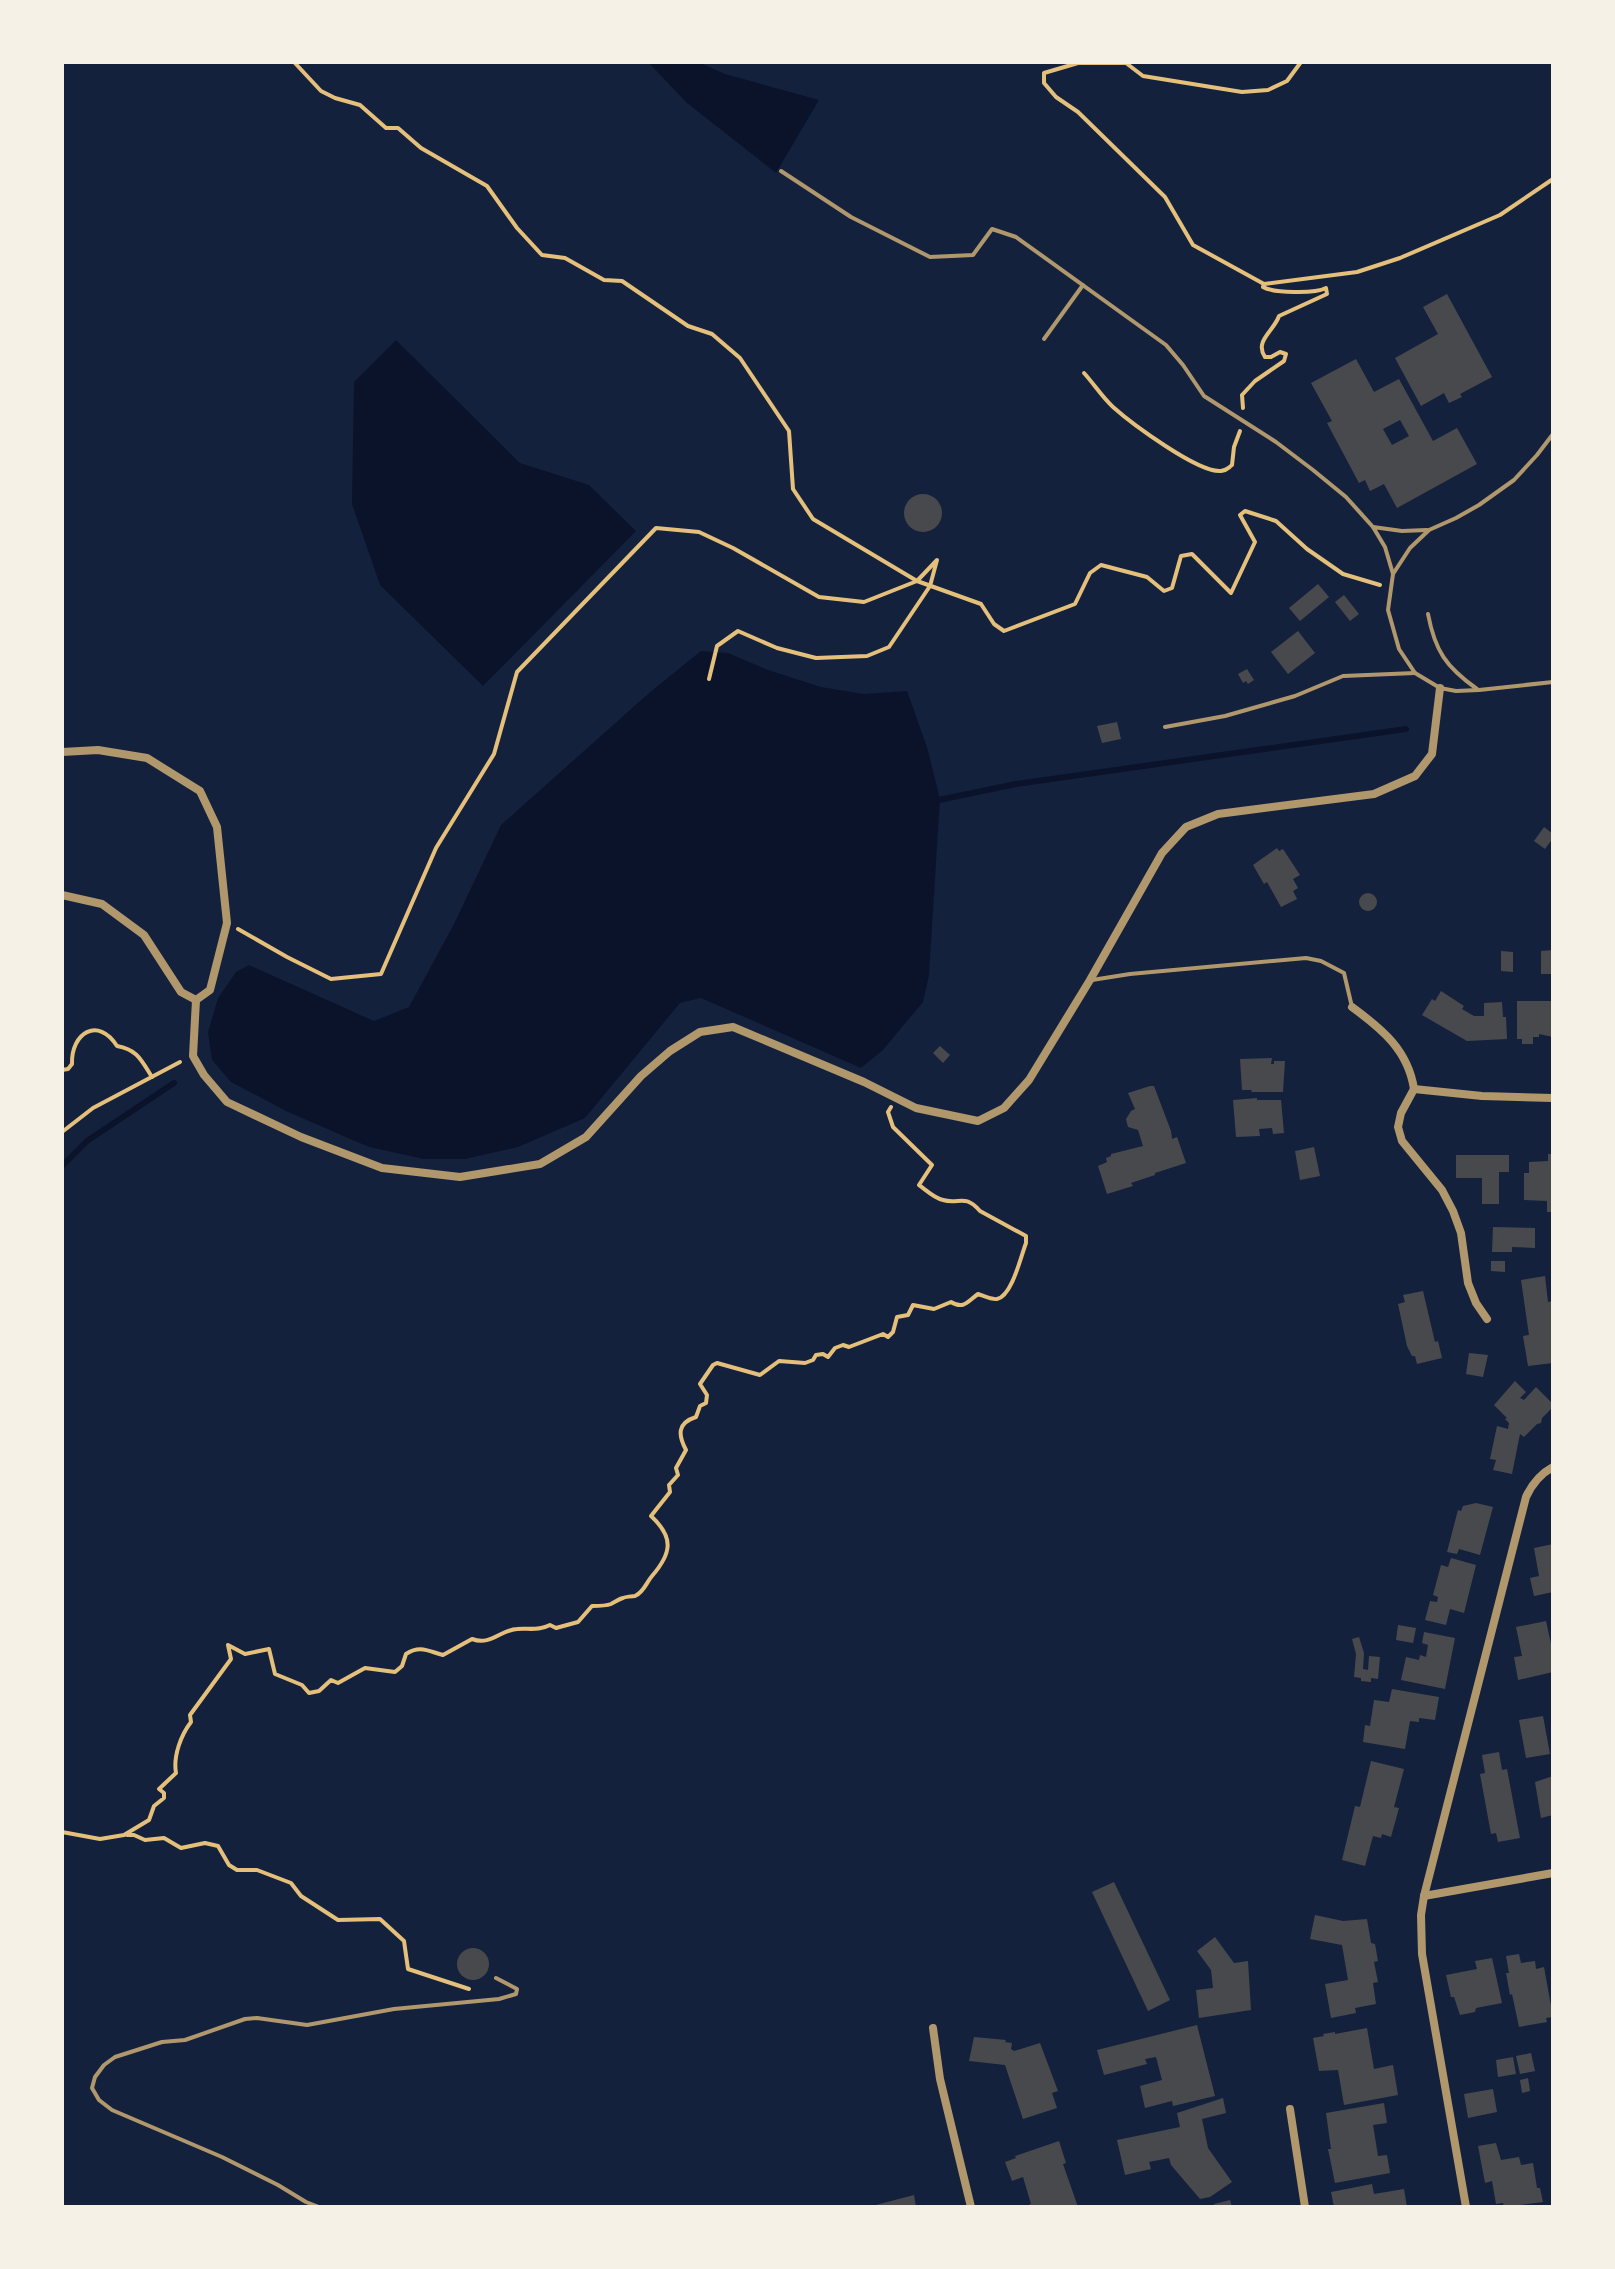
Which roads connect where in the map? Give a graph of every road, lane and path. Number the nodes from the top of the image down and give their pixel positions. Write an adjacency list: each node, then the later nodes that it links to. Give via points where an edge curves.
1 (294, 62): 14 (path, via 321,91 360,105 386,128 398,128 421,148 487,186 542,255 565,258 604,280 622,281 688,326 712,334 740,358 789,431 793,489 813,519)
2 (1301, 62): 5 (path, via 1287,81 1268,90 1242,92 1143,76 1126,63 1078,63 1044,73 1044,83 1056,97 1165,197 1193,245)
3 (781, 171): 6 (lane, via 851,217 930,257 973,255 992,229 1016,237)
4 (1553, 179): 5 (path, via 1500,215 1400,258 1357,272)
5 (1264, 284): 9 (path, via 1272,292 1326,288 1327,294 1279,316 1261,344 1265,357 1286,354 1242,395)
6 (1083, 285): 7 (lane); 9 (lane, via 1166,345 1204,396)
7 (1044, 339)
8 (1084, 373): 9 (path, via 1112,406 1155,439 1217,471 1232,465)
9 (1245, 424): 11 (lane, via 1313,470)
10 (1553, 434): 12 (lane, via 1514,480)
11 (1373, 527): 12 (lane); 13 (lane)
12 (1429, 530): 13 (lane)
13 (1393, 574): 16 (lane)
14 (917, 581): 15 (path); 15 (path, via 937,560); 26 (path, via 864,602 819,597 699,532 656,528 517,672 494,754 436,848 381,974 331,979)
15 (930, 586): 16 (path, via 981,604 1004,631 1075,604 1090,573 1101,565 1147,577 1164,591 1172,588 1181,556 1192,554 1231,593 1255,542 1240,515 1245,511 1276,521 1343,574); 19 (path, via 889,647 867,656 816,658 738,631 717,646)
16 (1390, 588): 18 (lane, via 1388,610 1399,649)
17 (1428, 614): 22 (lane, via 1441,655)
18 (1415, 673): 21 (lane); 23 (lane, via 1343,676 1295,696)
19 (709, 679)
20 (1553, 682): 22 (lane)
21 (1440, 688): 22 (lane); 27 (street, via 1432,754 1415,776 1374,794 1218,814 1186,827 1162,853)
22 (1479, 690)
23 (1165, 727)
24 (62, 752): 26 (street, via 98,750 147,758 200,791 217,827)
25 (62, 895): 28 (street, via 102,904 144,935 181,992)
26 (227, 923): 28 (street, via 210,990)
27 (1090, 980): 29 (lane, via 1306,958 1344,973); 34 (street, via 1029,1080 1004,1108 978,1121 916,1108)
28 (196, 1000): 30 (street)
29 (1352, 1007): 33 (street, via 1395,1043)
30 (193, 1056): 32 (path); 34 (street, via 227,1102 301,1137 382,1168 460,1177 540,1164 586,1137 641,1076 700,1032 733,1027)
31 (62, 1070): 32 (path, via 72,1064 75,1042 90,1030 136,1054)
32 (152, 1077): 36 (path, via 93,1108)
33 (1414, 1089): 35 (street); 37 (street, via 1401,1113 1402,1141 1453,1211 1468,1283)
34 (895, 1098): 40 (path, via 888,1112 893,1127 932,1165 919,1185 944,1201 962,1199 1026,1236 1011,1288 1001,1298 978,1294 966,1305 913,1305 908,1315 897,1317 888,1337 843,1345 828,1357 816,1355 805,1363 779,1361 760,1375 713,1365 700,1384 706,1403 681,1426 679,1437 686,1450 676,1468 678,1475 651,1516 666,1536 668,1553 635,1597 592,1606 578,1622 515,1628 487,1641 472,1639 443,1655 414,1649 395,1672 365,1668 309,1693 275,1674 269,1649 245,1654 228,1645 231,1659 190,1715 174,1763 176,1773 159,1789 164,1798 149,1820)
35 (1553, 1098)
36 (62, 1132)
37 (1487, 1319)
38 (1553, 1467): 42 (street, via 1539,1476 1526,1497)
39 (62, 1832): 40 (path, via 100,1839)
40 (124, 1835): 44 (path, via 164,1838 181,1848 218,1846 237,1870 257,1870 291,1883 301,1896 338,1920 380,1919 404,1941 408,1969)
41 (1553, 1873): 42 (street)
42 (1424, 1896): 50 (street, via 1422,1954)
43 (496, 1978): 47 (lane, via 513,1985 516,1994 307,2025 245,2019 115,2057 95,2077 92,2088 112,2110 199,2146)
44 (472, 1991)
45 (933, 2028): 48 (street)
46 (1290, 2109): 49 (street)
47 (319, 2207)
48 (971, 2207)
49 (1305, 2207)
50 (1466, 2207)

